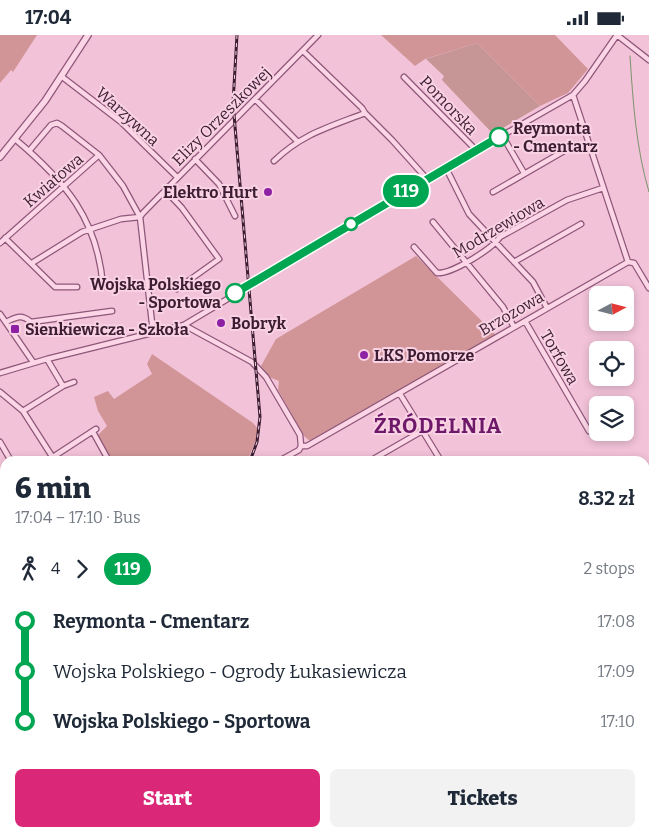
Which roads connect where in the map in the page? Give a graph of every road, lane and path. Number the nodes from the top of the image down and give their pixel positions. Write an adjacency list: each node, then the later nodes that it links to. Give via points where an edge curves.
1 (88, 35): 6 (street)
2 (318, 35): 4 (street, Elizy Orzeszkowej)
3 (617, 35): 5 (street); 8 (street)
4 (303, 51): 9 (street, Elizy Orzeszkowej); 10 (street)
5 (649, 60)
6 (61, 76): 12 (street); 23 (street, Warzywna, via 121,122)
7 (404, 77): 15 (street, Pomorska)
8 (573, 95): 11 (street); 26 (street)
9 (255, 99): 13 (street); 19 (street, Elizy Orzeszkowej)
10 (365, 113): 13 (street); 24 (street)
11 (502, 135): 15 (street); 22 (street)
12 (15, 139): 14 (street); 18 (street)
13 (298, 141): 20 (street)
14 (29, 151): 17 (street, Kwiatowa, via 51,125 57,123); 25 (street)
15 (476, 151): 21 (street)
16 (564, 151): 22 (street)
17 (99, 155): 25 (street, Kwiatowa); 30 (street, Kwiatowa, via 123,185)
18 (0, 157)
19 (195, 159): 23 (street, Elizy Orzeszkowej); 29 (street, via 219,184)
20 (274, 161)
21 (446, 168): 24 (street); 36 (street, via 469,214)
22 (524, 173): 28 (street)
23 (177, 177): 27 (street, Elizy Orzeszkowej)
24 (427, 179): 51 (street)
25 (64, 186): 33 (street); 34 (street, Kwiatowa)
26 (603, 188): 36 (street, Modrzewiowa, via 567,200 500,237); 39 (street)
27 (165, 190): 30 (street, Elizy Orzeszkowej); 45 (street, via 219,259)
28 (492, 192)
29 (235, 216)
30 (140, 217): 33 (street, via 121,219); 53 (street)
31 (433, 222): 41 (street)
32 (582, 224): 38 (street)
33 (91, 229): 40 (street, via 70,238); 43 (street, via 101,263)
34 (6, 238): 35 (street, Kwiatowa); 40 (street)
35 (0, 243)
36 (495, 244): 38 (street); 41 (street, Modrzewiowa)
37 (414, 247): 41 (street, Modrzewiowa, via 438,273)
38 (514, 262): 46 (street, via 533,282)
39 (628, 262): 44 (street, via 634,263); 46 (street, Brzozowa)
40 (32, 263): 42 (street, via 55,287)
41 (465, 263): 52 (street, via 503,307)
42 (77, 287)
43 (103, 287)
44 (649, 288)
45 (178, 289)
46 (547, 308): 49 (street, Brzozowa)
47 (112, 311): 50 (street, via 31,322 19,316)
48 (0, 314): 50 (street)
49 (525, 321): 52 (street, Brzozowa); 63 (street, Torfowa)
50 (6, 322): 55 (street)
51 (184, 325): 53 (street); 65 (street, via 252,362 266,377 300,435)
52 (514, 327): 60 (street, Brzozowa)
53 (153, 332): 54 (street)
54 (47, 359): 55 (street); 58 (street)
55 (33, 363): 56 (street)
56 (0, 373)
57 (74, 382): 58 (street)
58 (62, 386): 61 (street)
59 (0, 393): 61 (street)
60 (400, 394): 62 (street); 65 (street, Brzozowa, via 307,446)
61 (23, 411): 67 (street)
62 (422, 431): 71 (street); 72 (street)
63 (589, 431)
64 (0, 442): 66 (street)
65 (301, 446): 70 (street, Brzozowa)
66 (8, 456)
67 (52, 456)
68 (58, 456): 69 (street, via 95,430)
69 (107, 456)
70 (288, 456)
71 (379, 456)
72 (438, 456)

